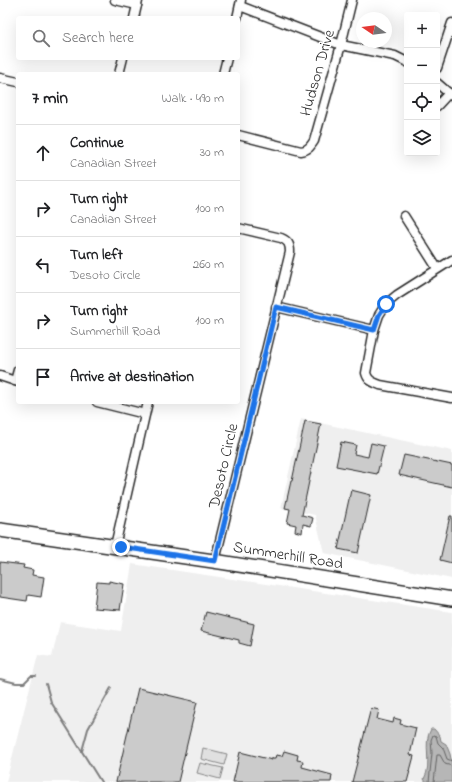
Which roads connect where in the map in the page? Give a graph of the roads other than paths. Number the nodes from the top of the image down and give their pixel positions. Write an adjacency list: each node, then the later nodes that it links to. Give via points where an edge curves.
1 (115, 0): 3 (street)
2 (352, 0): 8 (street, Hudson Drive)
3 (138, 2): 5 (street)
4 (240, 3): 6 (street); 8 (street)
5 (134, 16)
6 (237, 16)
7 (452, 23): 9 (street)
8 (341, 45): 12 (street, via 395,56); 20 (street, Hudson Drive, via 311,146 301,151)
9 (440, 59)
10 (122, 60): 13 (street)
11 (226, 60): 14 (street)
12 (404, 60)
13 (120, 72)
14 (224, 72)
15 (0, 78): 16 (street)
16 (16, 82)
17 (438, 84): 18 (street)
18 (451, 95): 19 (street)
19 (440, 104)
20 (240, 136)
21 (404, 216): 24 (street)
22 (240, 228): 25 (street, Desoto Circle, via 281,238 290,244)
23 (452, 260): 24 (street)
24 (437, 268): 26 (street, via 386,304)
25 (276, 307): 26 (street); 35 (street, Desoto Circle)
26 (374, 330): 29 (street, via 366,366 368,378 380,385)
27 (0, 376): 28 (street)
28 (16, 381)
29 (452, 398)
30 (106, 404): 32 (street)
31 (148, 404): 32 (street)
32 (146, 414): 34 (street)
33 (0, 530): 34 (main road, Summerhill Road)
34 (115, 546): 35 (main road, Summerhill Road)
35 (215, 561): 36 (main road, Summerhill Road)
36 (452, 599)

